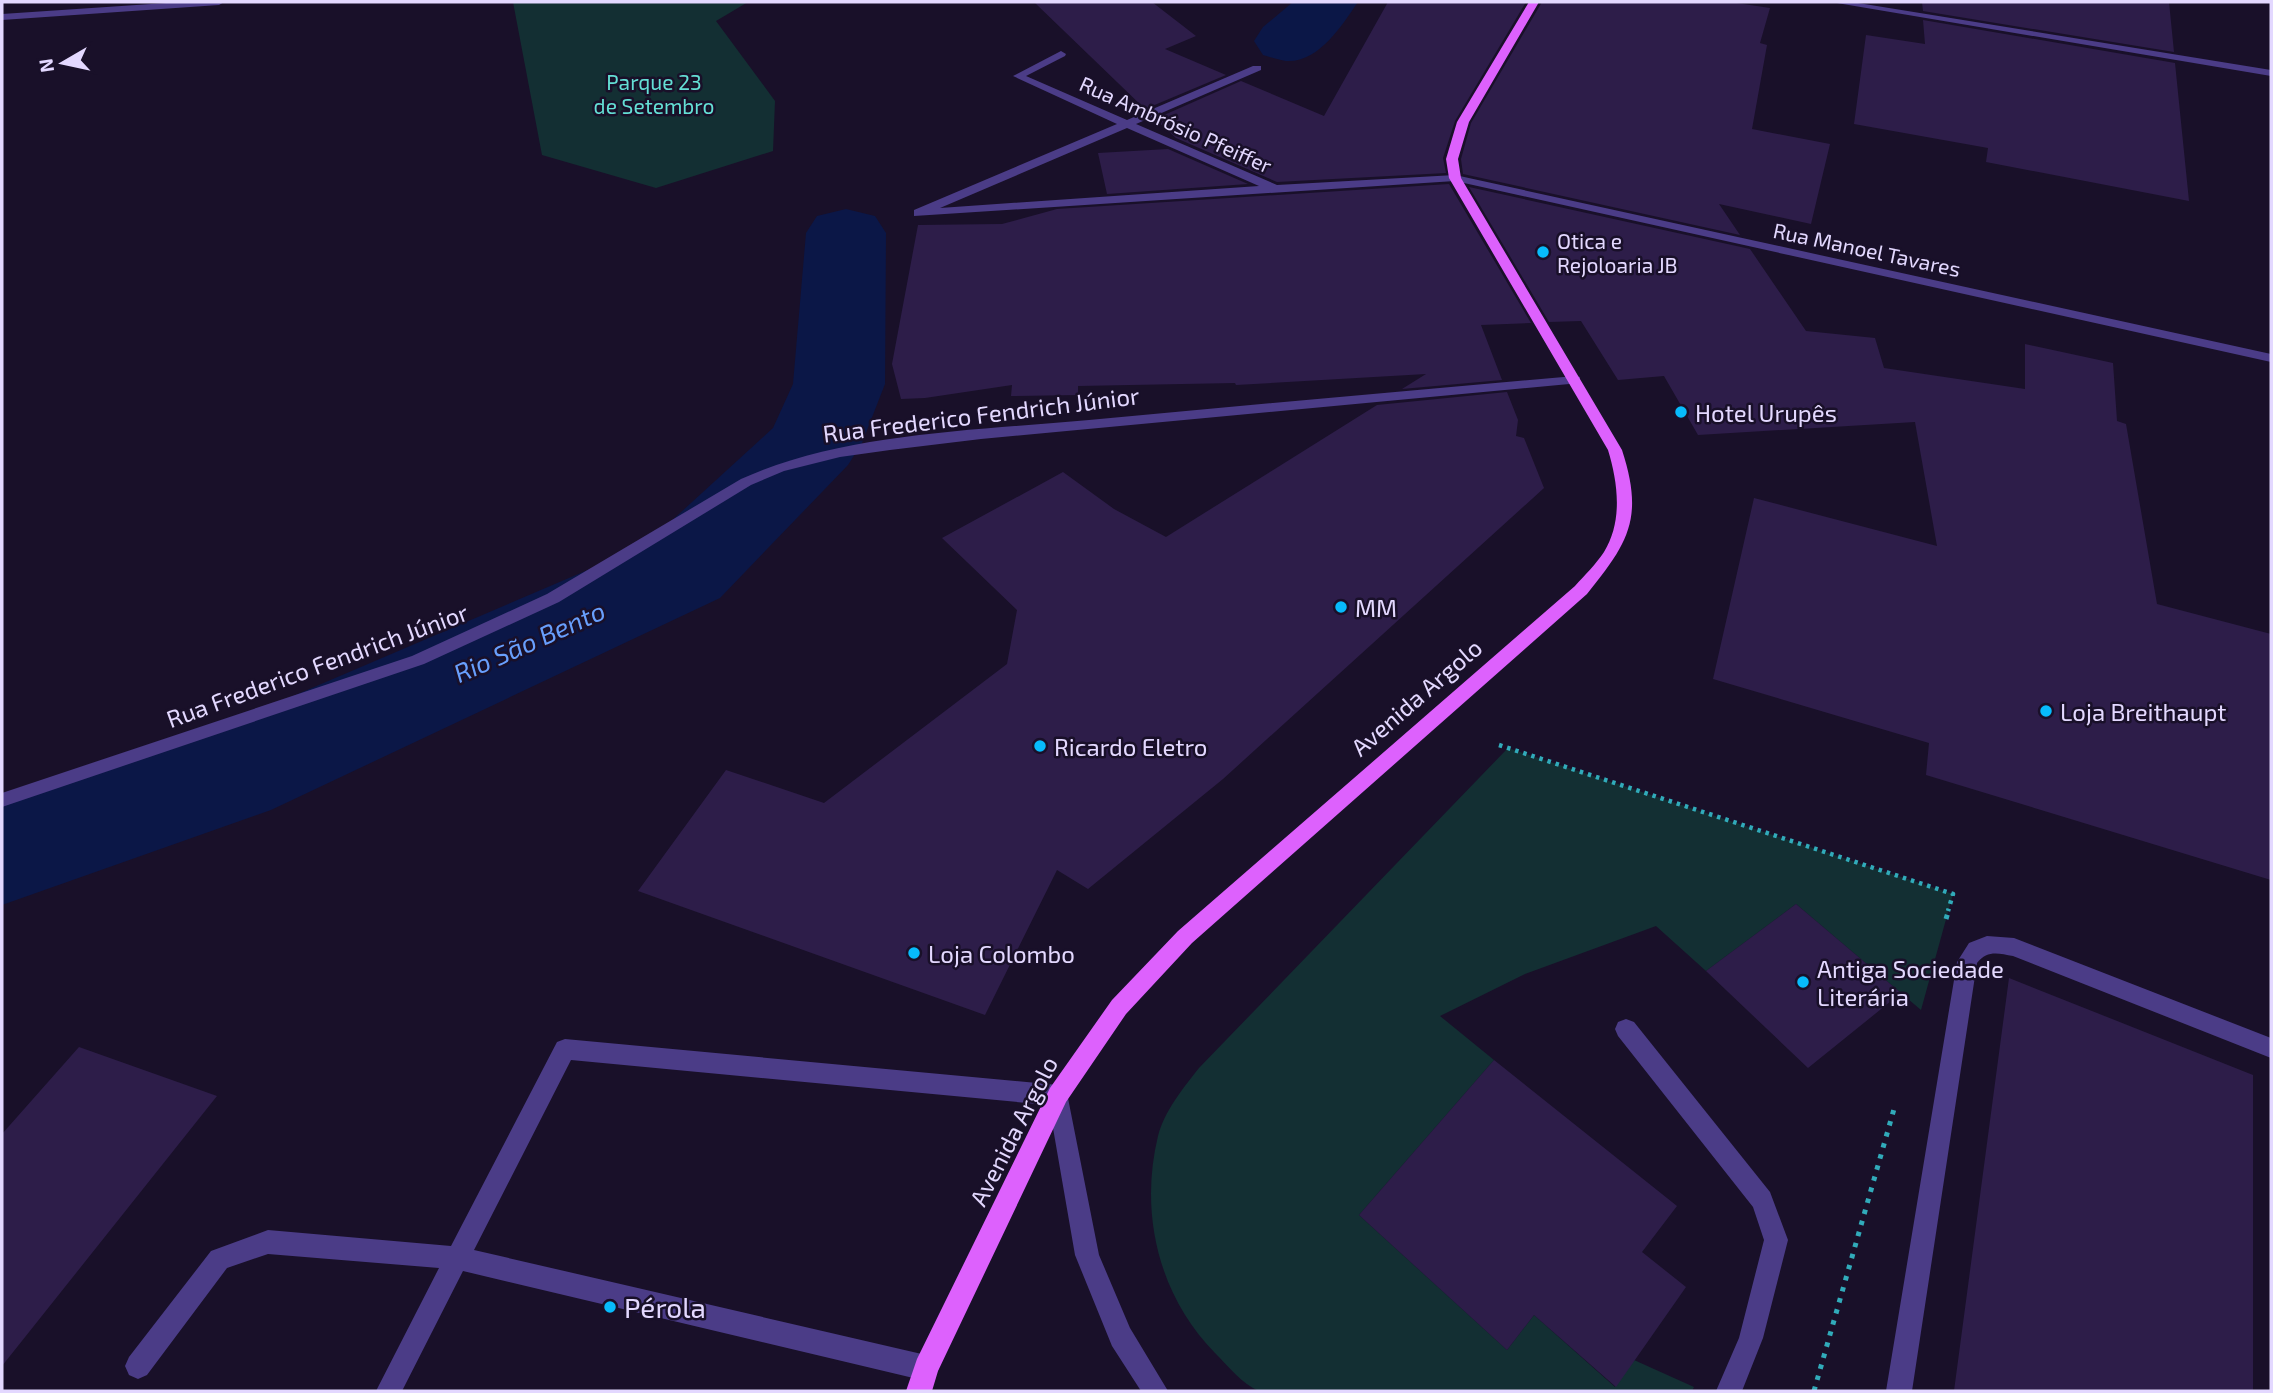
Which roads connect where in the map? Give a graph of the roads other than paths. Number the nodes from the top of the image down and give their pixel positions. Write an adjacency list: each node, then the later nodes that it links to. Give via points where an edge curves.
1 (219, 2): 4 (street)
2 (1534, 2): 9 (main road, via 1463,122 1452,159)
3 (1836, 2): 7 (street)
4 (2, 17)
5 (1061, 54): 8 (street, Rua Ambrósio Pfeiffer, via 1018,76)
6 (1257, 68): 8 (street)
7 (2271, 73)
8 (1127, 122): 10 (street, Rua Ambrósio Pfeiffer); 10 (street, via 918,213)
9 (1455, 178): 10 (street, Rua Ambrósio Pfeiffer); 11 (street, Rua Manoel Tavares); 12 (main road, Avenida Argolo)
10 (1275, 189)
11 (2271, 358)
12 (1575, 380): 13 (street, Rua Frederico Fendrich Júnior, via 981,434 840,452 779,467 553,598 429,655); 16 (main road, Avenida Argolo, via 1623,472 1623,522 1614,548 1581,590 1185,937 1119,1006)
13 (2, 800)
14 (1626, 1029): 22 (street, via 1762,1200 1776,1240 1751,1338)
15 (2271, 1048): 23 (street, via 2014,947 1983,944 1972,951)
16 (1058, 1095): 17 (street, via 565,1049); 19 (main road, Avenida Argolo); 21 (street, via 1087,1255 1121,1337)
17 (458, 1258): 18 (street, via 268,1242 219,1259); 19 (street); 20 (street)
18 (138, 1366)
19 (923, 1380)
20 (389, 1391)
21 (1155, 1391)
22 (1729, 1391)
23 (1899, 1391)

